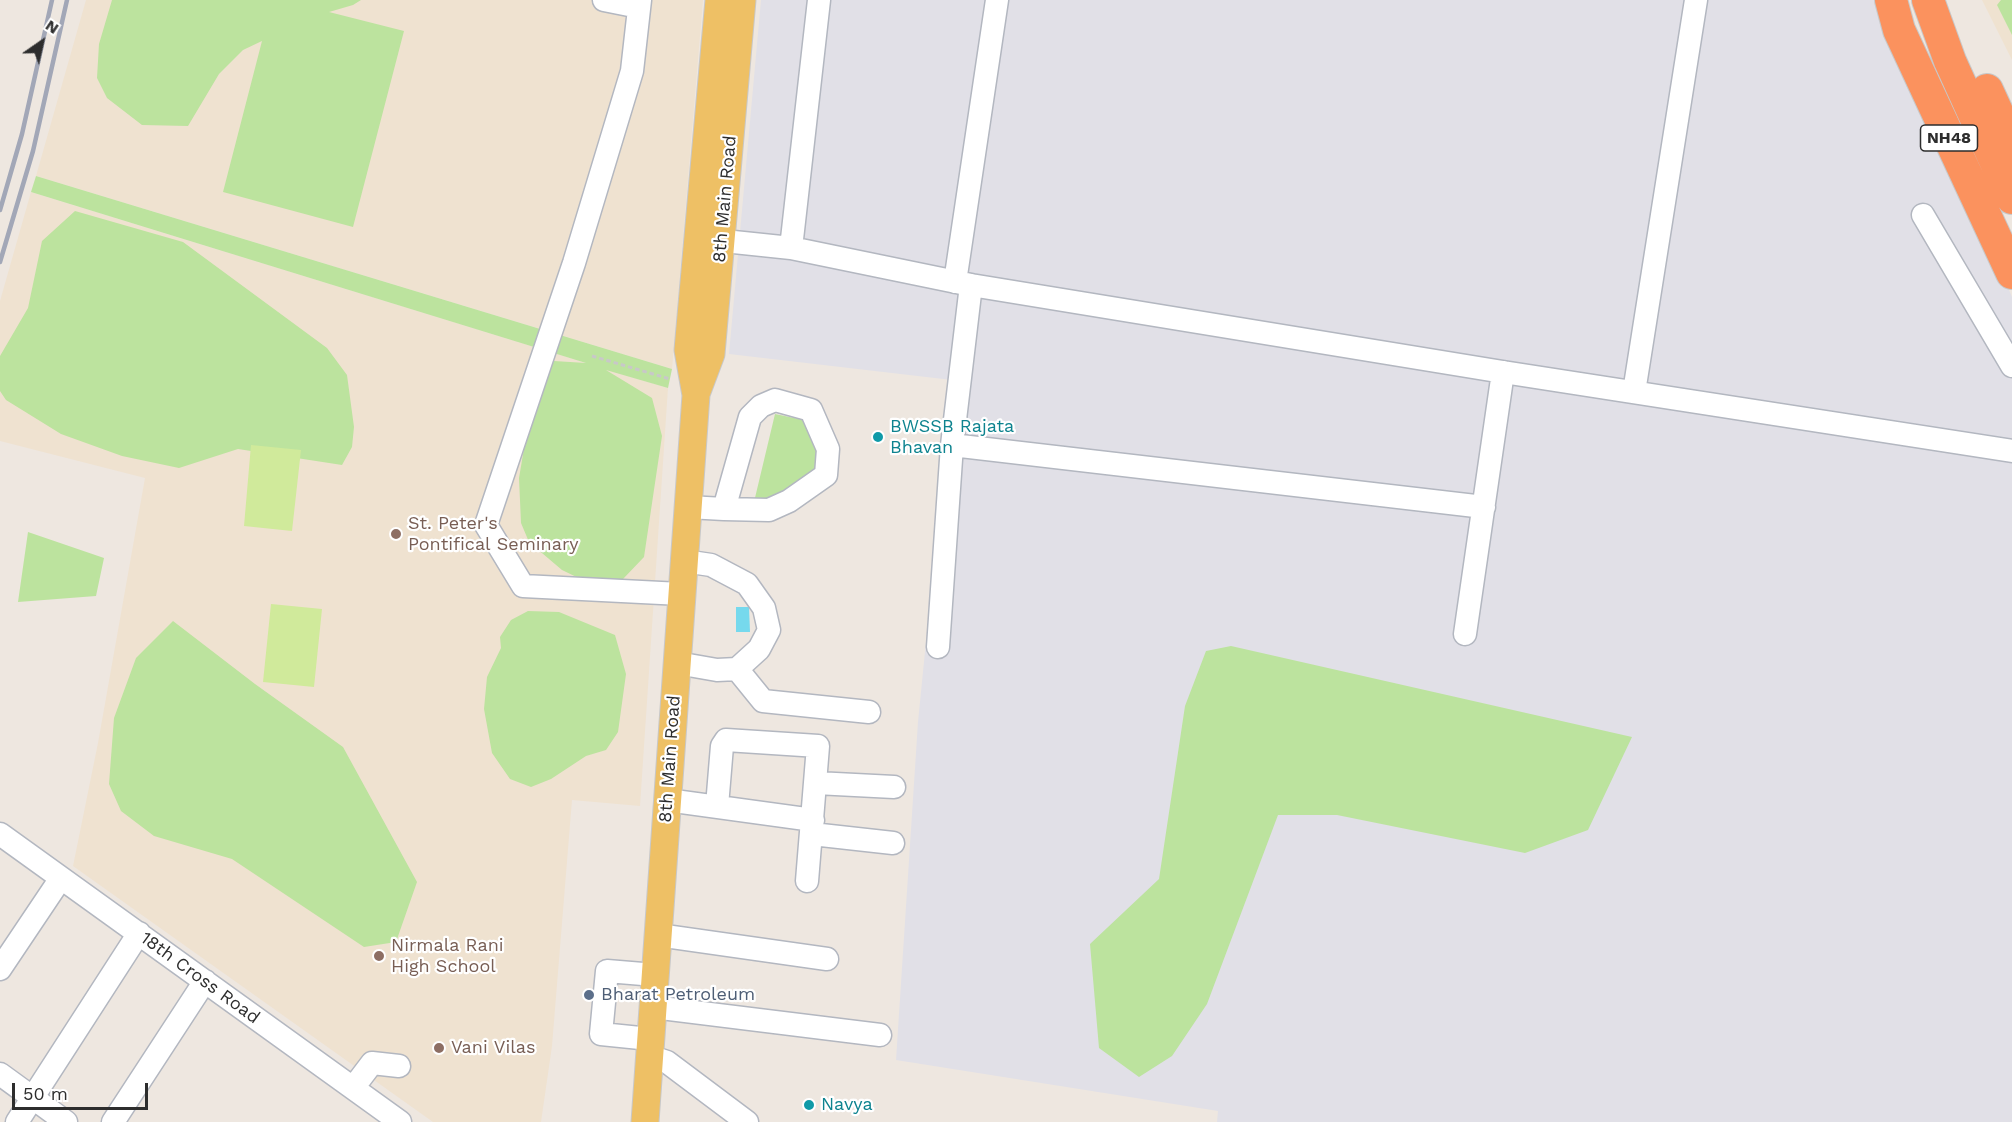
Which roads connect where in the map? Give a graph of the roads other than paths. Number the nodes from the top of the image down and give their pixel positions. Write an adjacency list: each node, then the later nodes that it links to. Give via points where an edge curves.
1 (604, 0): 11 (street)
2 (719, 0): 16 (main road, 8th Main Road)
3 (742, 0): 16 (main road, 8th Main Road)
4 (819, 0): 17 (street)
5 (997, 0): 19 (street)
6 (1696, 0): 22 (street)
7 (1891, 0): 18 (highway, NH48, via 1899,30)
8 (1902, 0): 15 (highway)
9 (1928, 0): 13 (highway, via 1950,61)
10 (1944, 0): 12 (highway, NH48)
11 (639, 4): 29 (street, via 632,71 574,262 486,525 523,586)
12 (2012, 144)
13 (2012, 198)
14 (1923, 216): 20 (street)
15 (2012, 234)
16 (709, 239): 17 (street); 25 (main road, 8th Main Road, via 711,354 685,388)
17 (791, 248): 19 (street)
18 (2012, 273)
19 (963, 283): 21 (street); 23 (street)
20 (2012, 366)
21 (1503, 372): 22 (street); 26 (street)
22 (1634, 392): 24 (street)
23 (952, 446): 26 (street); 31 (street)
24 (2012, 451)
25 (688, 507): 27 (street); 28 (main road, 8th Main Road)
26 (1484, 507): 30 (street)
27 (724, 509): 27 (street, via 769,510 826,475 828,449 811,410 775,400 750,417)
28 (684, 561): 29 (main road, 8th Main Road); 33 (street, via 711,565 747,584 764,608 769,630 759,649)
29 (681, 594): 32 (main road, 8th Main Road)
30 (1465, 634)
31 (938, 647)
32 (677, 663): 33 (street); 37 (main road, 8th Main Road)
33 (737, 669): 34 (street, via 763,701)
34 (869, 712)
35 (816, 783): 36 (street); 38 (street, via 818,746 729,739 722,746); 39 (street)
36 (894, 787)
37 (667, 800): 38 (street); 45 (main road, 8th Main Road)
38 (717, 806): 39 (street)
39 (813, 827): 41 (street); 43 (street)
40 (0, 834): 42 (street, 18th Cross Road)
41 (893, 843)
42 (61, 878): 44 (street, 18th Cross Road); 47 (street)
43 (807, 882)
44 (139, 933): 49 (street, 18th Cross Road); 56 (street)
45 (658, 935): 46 (street); 48 (main road, 8th Main Road)
46 (828, 959)
47 (0, 969)
48 (655, 975): 50 (main road, 8th Main Road); 52 (street, via 607,971 601,1034)
49 (206, 981): 55 (street, 18th Cross Road); 59 (street)
50 (653, 1006): 51 (street); 52 (main road, 8th Main Road)
51 (880, 1035)
52 (650, 1048): 61 (main road, 8th Main Road); 62 (street)
53 (399, 1066): 55 (street, via 372,1063)
54 (0, 1074): 56 (street)
55 (353, 1088): 60 (street, 18th Cross Road)
56 (33, 1098): 57 (street); 58 (street)
57 (17, 1122)
58 (66, 1122)
59 (113, 1122)
60 (400, 1122)
61 (645, 1122)
62 (747, 1122)

